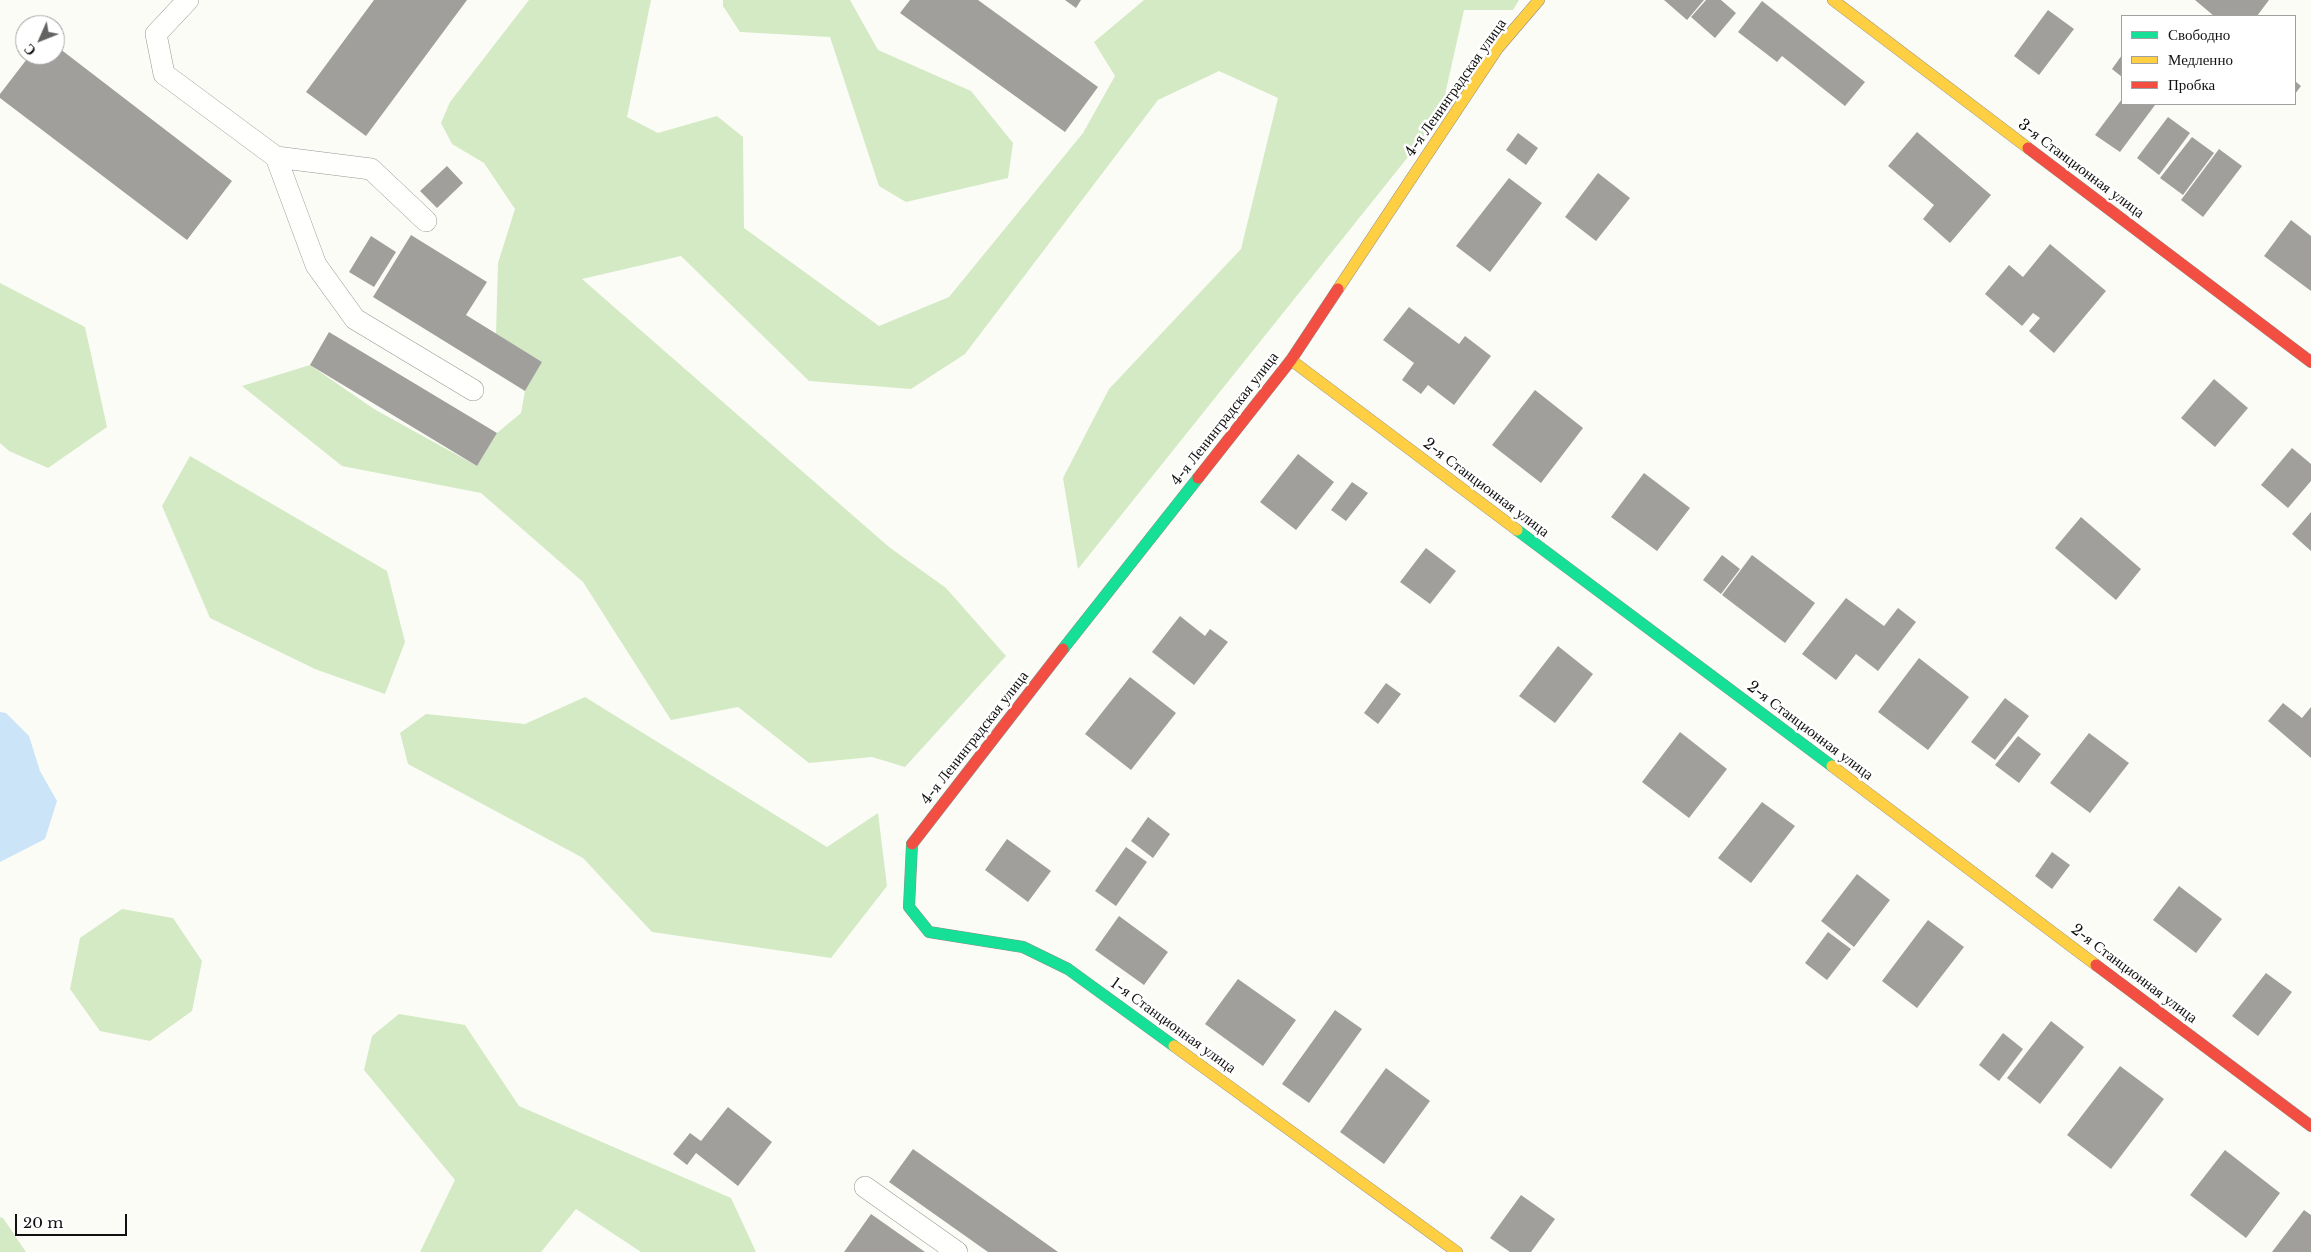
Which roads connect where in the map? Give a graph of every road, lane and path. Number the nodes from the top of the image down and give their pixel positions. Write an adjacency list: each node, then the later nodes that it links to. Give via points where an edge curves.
1 (188, 0): 4 (lane, via 156,34 164,74)
2 (1538, 0): 6 (street, 4-я Ленинградская улица, via 1498,48)
3 (1833, 0): 7 (street, 3-я Станционная улица)
4 (276, 157): 5 (lane, via 371,169); 8 (lane, via 316,265 356,319)
5 (426, 222)
6 (1290, 360): 9 (street, 4-я Ленинградская улица); 10 (street, 2-я Станционная улица)
7 (2311, 362)
8 (473, 390)
9 (912, 842): 13 (street, 1-я Станционная улица, via 908,907 929,932 1024,946 1068,968)
10 (2311, 1126)
11 (865, 1187): 12 (lane)
12 (957, 1252)
13 (1457, 1252)

